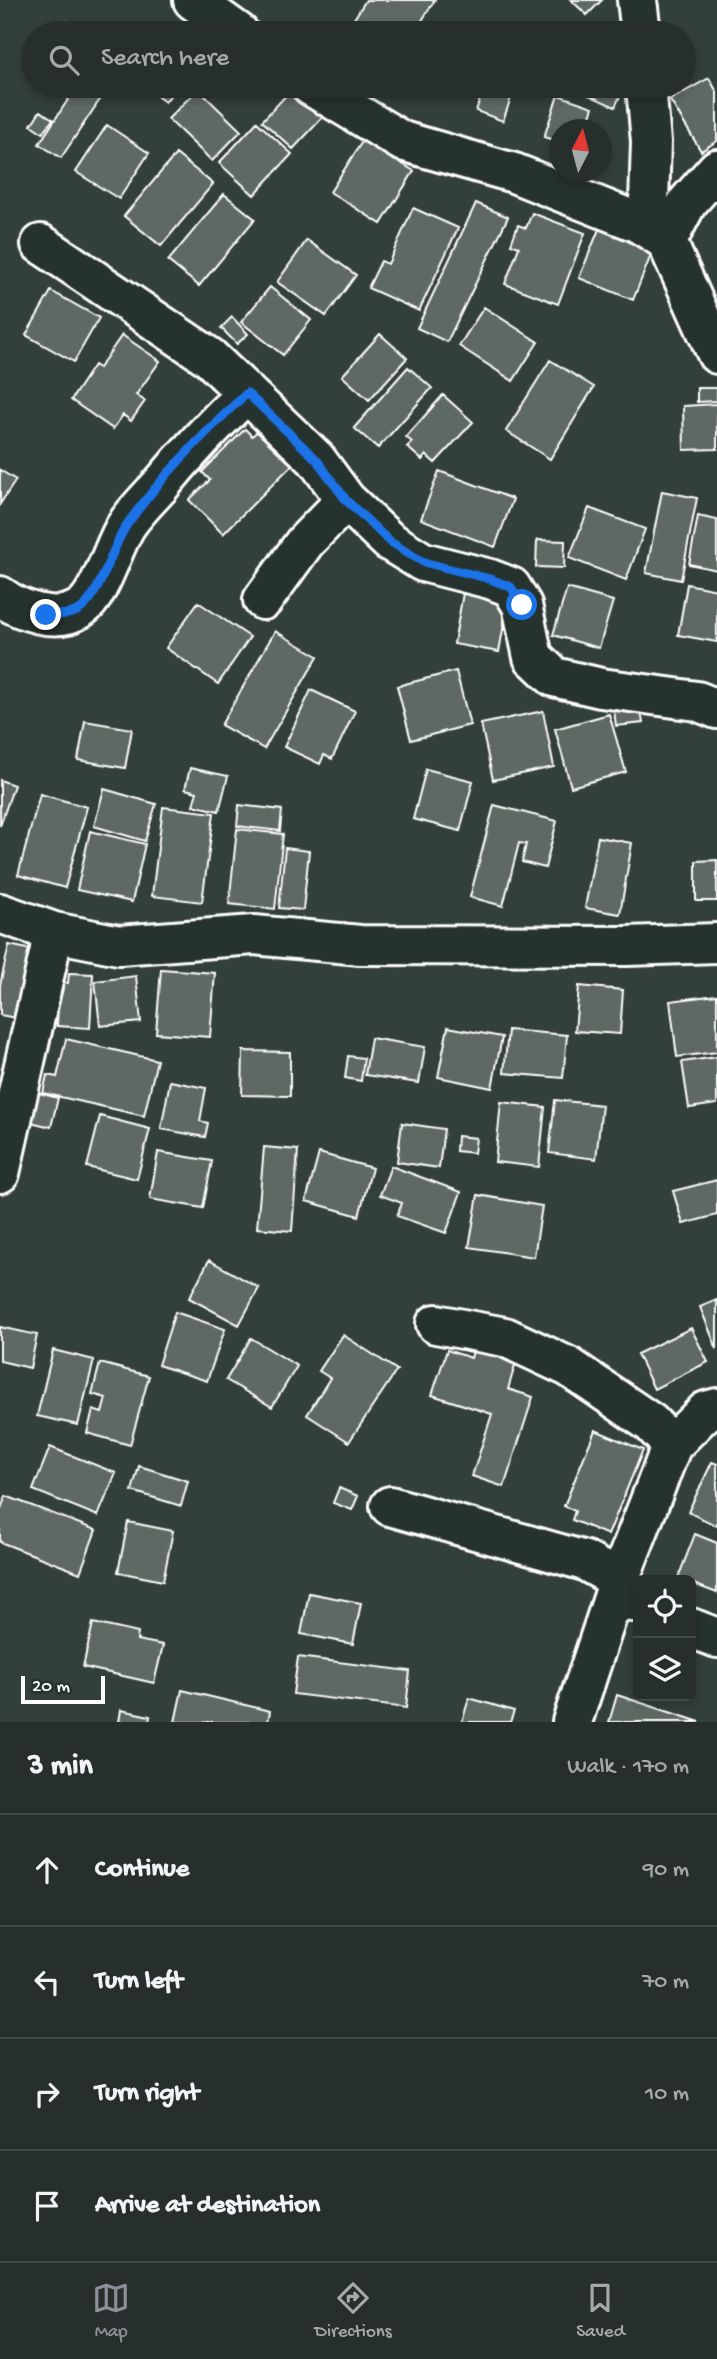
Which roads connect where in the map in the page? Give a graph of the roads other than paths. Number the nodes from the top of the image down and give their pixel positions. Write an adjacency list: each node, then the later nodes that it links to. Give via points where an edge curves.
1 (193, 0): 3 (street)
2 (637, 0): 4 (street)
3 (222, 21)
4 (640, 21)
5 (331, 98): 8 (street, via 402,141 514,173 637,222)
6 (647, 98): 8 (street, via 652,142 649,202)
7 (717, 169): 8 (street, via 687,203)
8 (667, 240): 10 (street)
9 (41, 244): 11 (street, via 209,357)
10 (717, 354)
11 (247, 393): 12 (street, via 316,459); 13 (street, via 205,432 127,525 82,608 66,615 46,615 10,604)
12 (346, 500): 14 (street, via 305,542); 15 (street, via 389,541 423,562 511,587 522,605 533,657 554,677 697,701)
13 (0, 596)
14 (263, 600)
15 (717, 709)
16 (0, 913): 17 (street)
17 (54, 932): 18 (street, via 119,945 254,936 360,945); 19 (street)
18 (717, 943)
19 (0, 1173)
20 (436, 1324): 22 (street, via 505,1337 569,1367 651,1423)
21 (717, 1408): 22 (street, via 706,1411)
22 (673, 1445): 24 (street)
23 (390, 1506): 24 (street, via 585,1561)
24 (629, 1593): 27 (street)
25 (696, 1630): 26 (street)
26 (717, 1638)
27 (572, 1722)

